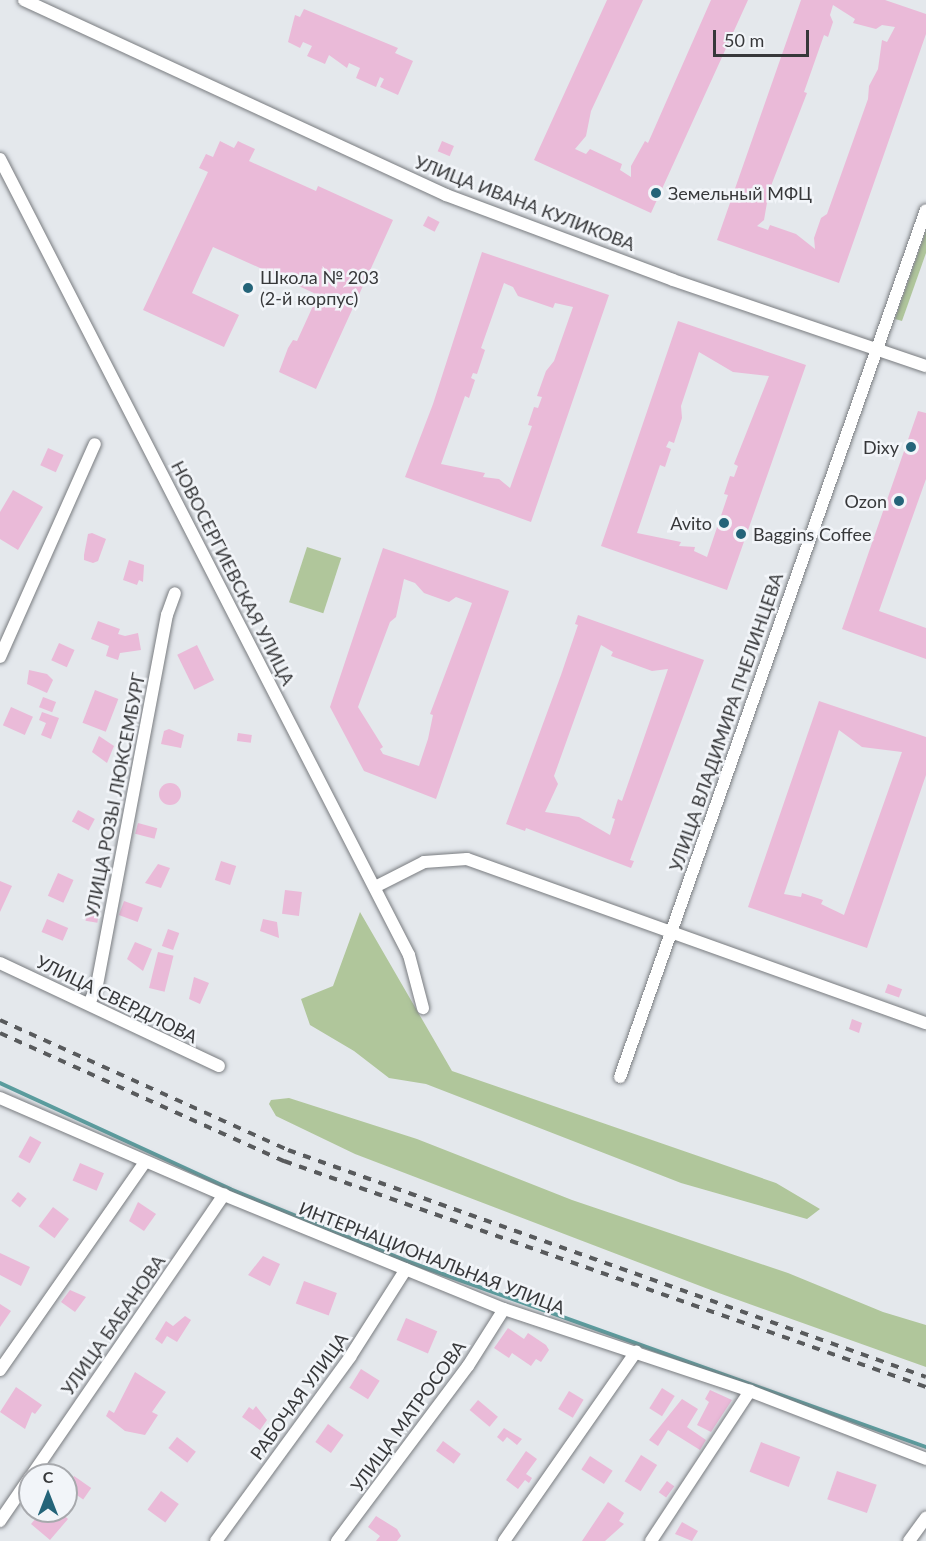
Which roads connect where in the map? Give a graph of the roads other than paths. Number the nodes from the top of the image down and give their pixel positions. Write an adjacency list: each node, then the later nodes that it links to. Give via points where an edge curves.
1 (24, 0): 4 (street, УЛИЦА ИВАНА КУЛИКОВА, via 446,195)
2 (0, 159): 9 (street, НОВОСЕРГИЕВСКАЯ УЛИЦА)
3 (926, 210): 4 (street, УЛИЦА ВЛАДИМИРА ПЧЕЛИНЦЕВА)
4 (877, 349): 5 (street, УЛИЦА ИВАНА КУЛИКОВА); 10 (street, УЛИЦА ВЛАДИМИРА ПЧЕЛИНЦЕВА)
5 (926, 366)
6 (95, 444): 8 (street)
7 (175, 593): 12 (street, УЛИЦА РОЗЫ ЛЮКСЕМБУРГ, via 167,615 97,985)
8 (0, 657)
9 (375, 886): 10 (street, via 424,862 467,860); 13 (street, НОВОСЕРГИЕВСКАЯ УЛИЦА, via 409,956)
10 (669, 934): 14 (street); 16 (street, УЛИЦА ВЛАДИМИРА ПЧЕЛИНЦЕВА)
11 (0, 963): 12 (street, УЛИЦА СВЕРДЛОВА)
12 (89, 1004): 15 (street, УЛИЦА СВЕРДЛОВА)
13 (423, 1008)
14 (926, 1023)
15 (219, 1066)
16 (620, 1077)
17 (0, 1098): 18 (street, ИНТЕРНАЦИОНАЛЬНАЯ УЛИЦА)
18 (145, 1162): 19 (street, ИНТЕРНАЦИОНАЛЬНАЯ УЛИЦА); 23 (street)
19 (224, 1195): 20 (street, ИНТЕРНАЦИОНАЛЬНАЯ УЛИЦА); 26 (street, УЛИЦА БАБАНОВА)
20 (406, 1269): 21 (street, ИНТЕРНАЦИОНАЛЬНАЯ УЛИЦА); 30 (street, РАБОЧАЯ УЛИЦА, via 351,1357)
21 (504, 1309): 22 (street, ИНТЕРНАЦИОНАЛЬНАЯ УЛИЦА); 31 (street, УЛИЦА МАТРОСОВА, via 468,1366)
22 (636, 1352): 24 (street, ИНТЕРНАЦИОНАЛЬНАЯ УЛИЦА); 32 (street)
23 (0, 1370)
24 (750, 1391): 25 (street, ИНТЕРНАЦИОНАЛЬНАЯ УЛИЦА); 33 (street)
25 (926, 1459)
26 (40, 1463)
27 (18, 1495): 29 (street, УЛИЦА БАБАНОВА)
28 (926, 1518): 34 (street)
29 (0, 1521)
30 (216, 1541)
31 (338, 1541)
32 (504, 1541)
33 (651, 1541)
34 (909, 1541)

